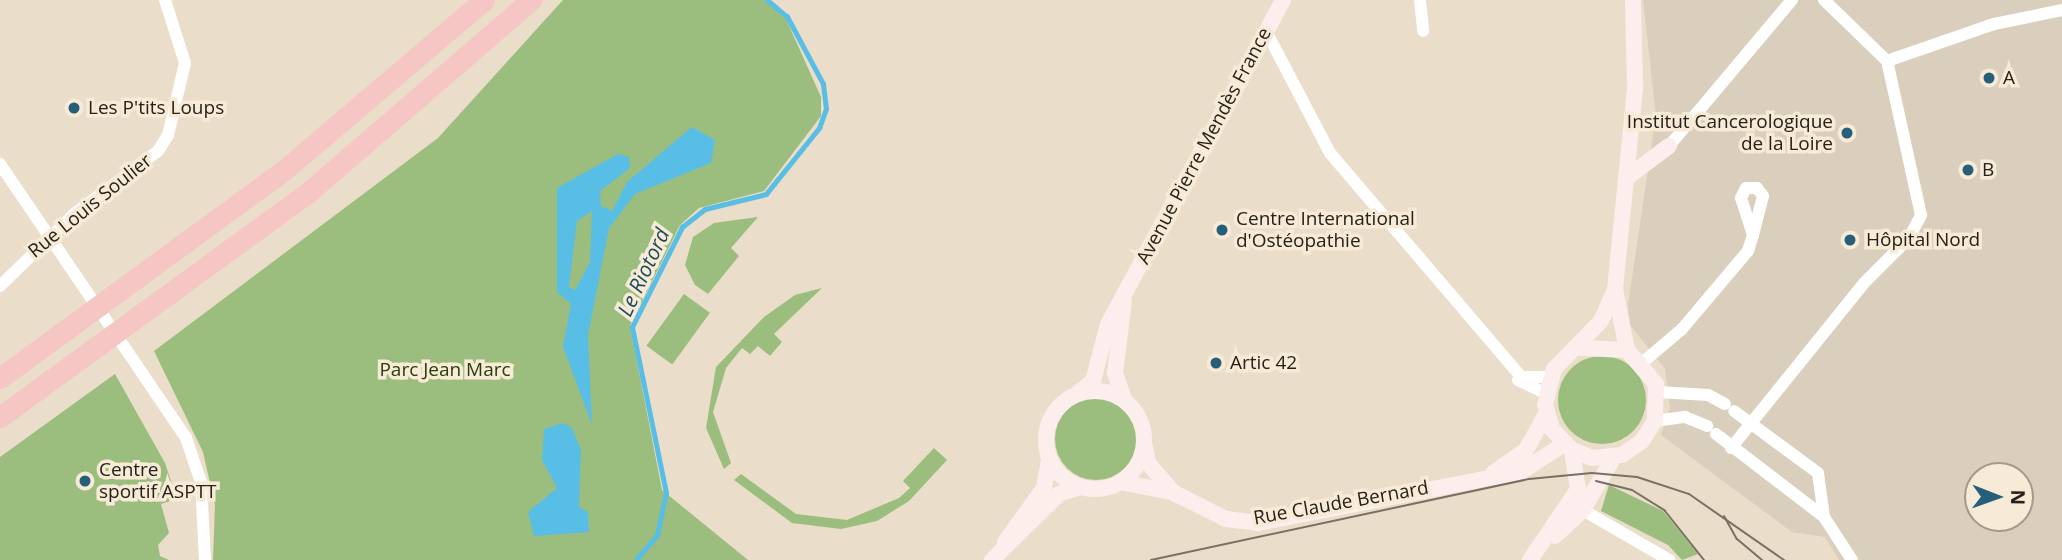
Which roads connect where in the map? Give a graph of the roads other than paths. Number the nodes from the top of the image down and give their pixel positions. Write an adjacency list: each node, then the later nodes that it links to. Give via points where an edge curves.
1 (165, 0): 17 (street, Rue Louis Soulier, via 184,63 168,135 158,151)
2 (484, 0): 25 (highway, via 283,171)
3 (531, 0): 32 (highway, via 311,190)
4 (1283, 0): 10 (street, Avenue Pierre Mendès France)
5 (1420, 0): 11 (street)
6 (1633, 0): 15 (street)
7 (1792, 0): 13 (street)
8 (1824, 0): 12 (street)
9 (2062, 10): 12 (street, via 1994,24)
10 (1265, 31): 20 (street, Avenue Pierre Mendès France); 24 (street, via 1330,153)
11 (1423, 31)
12 (1887, 61): 34 (street, via 1921,215 1909,238 1864,283)
13 (1669, 146): 15 (street)
14 (0, 164): 17 (street)
15 (1629, 176): 19 (street)
16 (1753, 235): 23 (street, via 1748,251 1682,329)
17 (48, 240): 18 (street, Rue Louis Soulier); 48 (street, via 146,379 197,466)
18 (0, 286)
19 (1615, 289): 21 (street); 22 (street)
20 (1125, 293): 27 (street, Avenue Pierre Mendès France, via 1108,324 1096,376); 30 (street, Avenue Pierre Mendès France, via 1115,373)
21 (1581, 348): 22 (street); 26 (street)
22 (1627, 350): 23 (street)
23 (1643, 362): 28 (street)
24 (1516, 370): 26 (street, via 1525,380); 29 (street, via 1521,385)
25 (0, 377)
26 (1550, 377): 29 (street)
27 (1079, 392): 30 (street, via 1102,390); 38 (street, via 1048,426)
28 (1658, 392): 33 (street); 34 (street, via 1708,395)
29 (1545, 393): 31 (street)
30 (1124, 399): 35 (street, via 1139,417)
31 (1546, 414): 36 (street); 40 (street, Rue Claude Bernard, via 1526,450)
32 (0, 417)
33 (1655, 421): 37 (street, via 1685,416 1712,430); 39 (street, via 1642,441)
34 (1751, 423): 37 (street); 45 (street, via 1818,473)
35 (1144, 442): 41 (street, via 1137,466); 43 (street, Rue Claude Bernard, via 1148,463)
36 (1568, 447): 39 (street); 40 (street, Rue Claude Bernard, via 1521,472); 44 (street, via 1580,473)
37 (1731, 448): 45 (street)
38 (1049, 457): 42 (street, via 1062,477); 47 (street, via 1044,488)
39 (1614, 457): 44 (street)
40 (1490, 475): 43 (street, Rue Claude Bernard, via 1258,523 1226,519)
41 (1120, 482): 42 (street); 43 (street, via 1140,481)
42 (1080, 487): 47 (street, via 1059,494)
43 (1174, 492)
44 (1577, 506): 46 (street); 49 (street)
45 (1824, 517): 50 (street)
46 (1535, 554)
47 (995, 557)
48 (205, 560)
49 (1669, 560)
50 (1852, 560)

